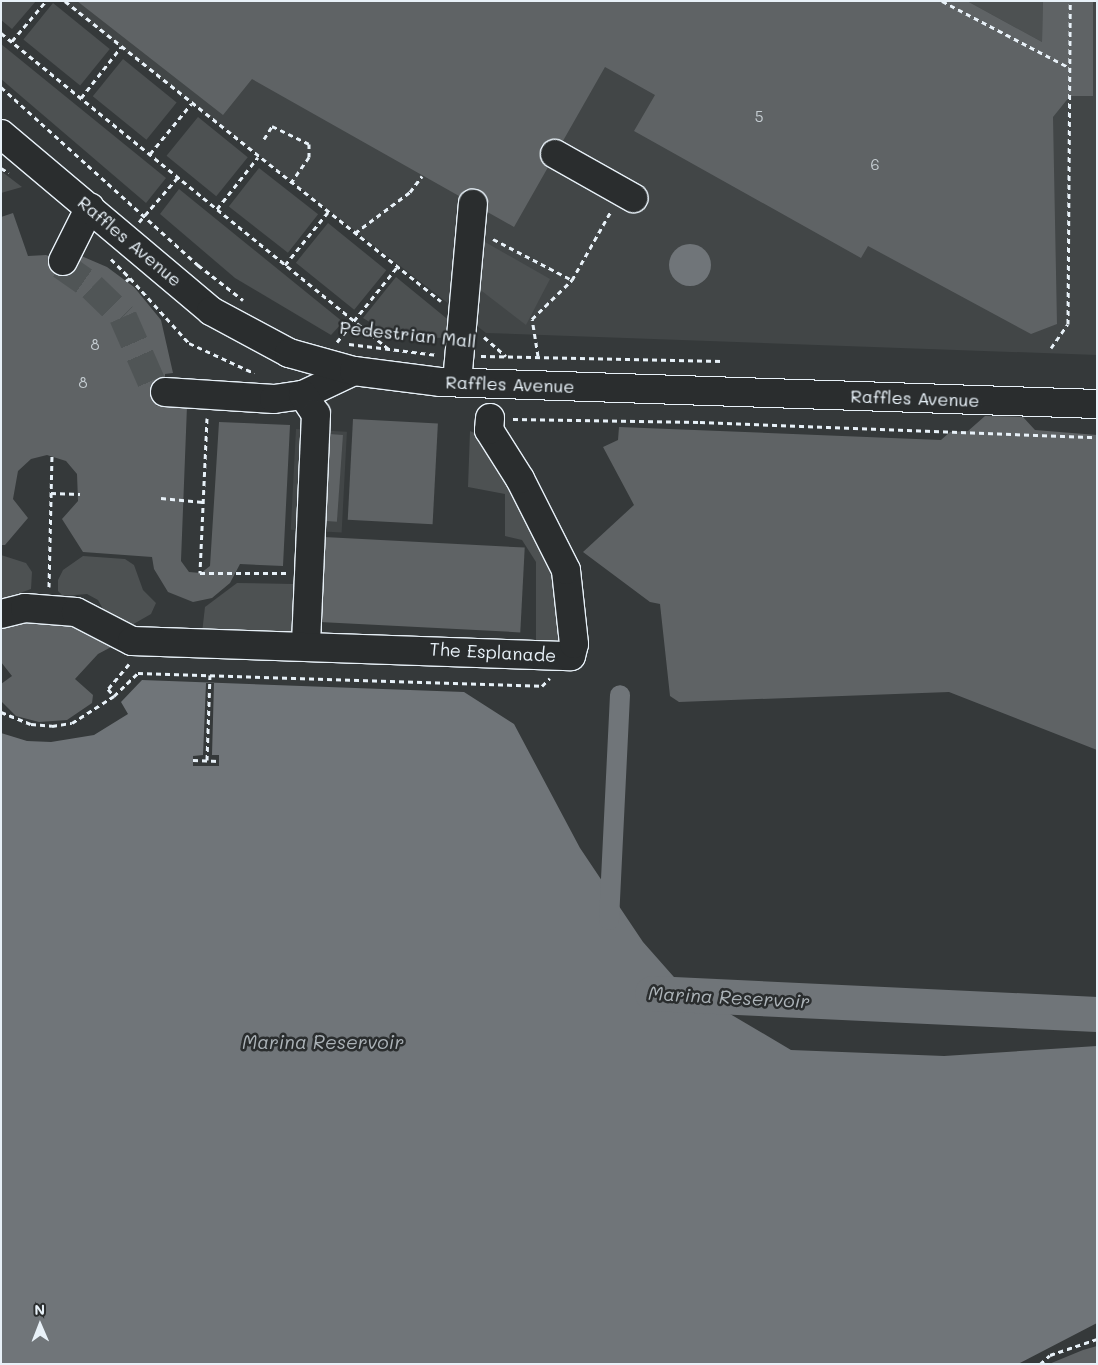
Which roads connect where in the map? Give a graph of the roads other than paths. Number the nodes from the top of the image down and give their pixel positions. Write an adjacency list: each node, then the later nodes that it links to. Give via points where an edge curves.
1 (1, 134): 4 (main road, Raffles Avenue)
2 (555, 154): 3 (main road)
3 (623, 203)
4 (90, 207): 6 (main road); 7 (main road, Raffles Avenue, via 211,311 249,335 289,353)
5 (472, 216): 8 (main road)
6 (63, 262)
7 (354, 371): 8 (main road, Raffles Avenue); 10 (main road)
8 (457, 382): 11 (main road, Raffles Avenue)
9 (165, 392): 10 (main road, via 274,399)
10 (303, 395): 14 (main road, via 316,414)
11 (1097, 404)
12 (490, 418): 14 (main road, The Esplanade, via 489,430 520,479 566,570 574,644 571,656)
13 (1, 614): 14 (main road, The Esplanade, via 49,608 97,620 132,641)
14 (306, 646)

